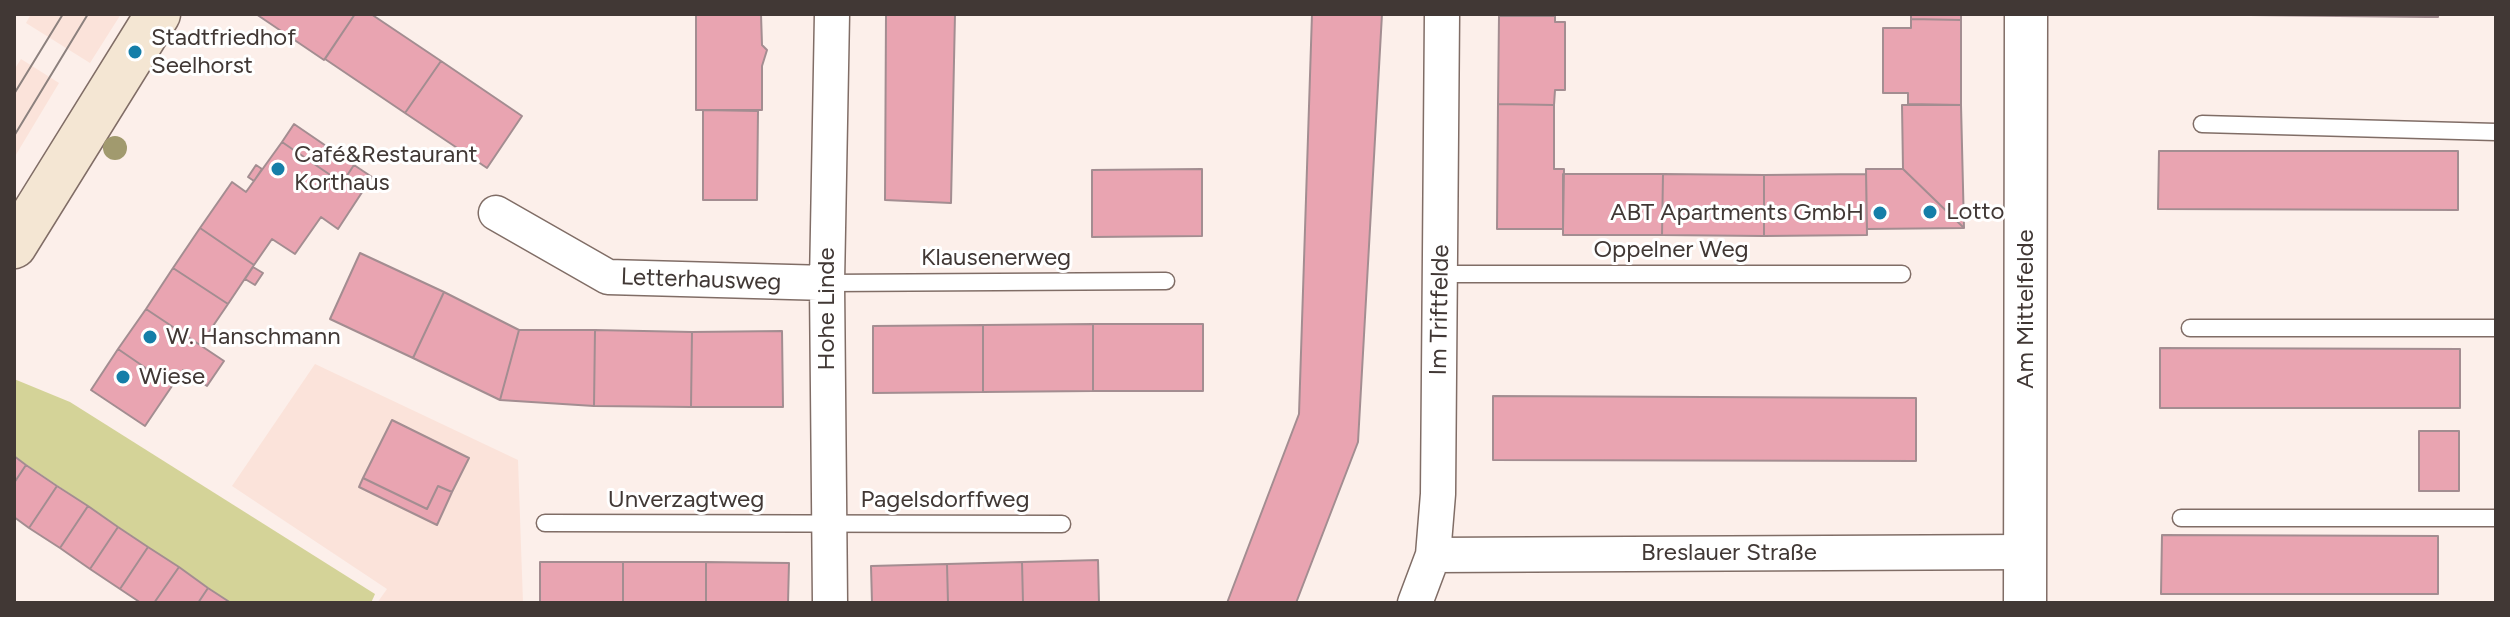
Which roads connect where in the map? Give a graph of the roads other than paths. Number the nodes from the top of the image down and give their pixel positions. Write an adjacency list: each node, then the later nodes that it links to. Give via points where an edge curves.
1 (158, 14): 8 (main road)
2 (832, 14): 12 (street, Hohe Linde)
3 (1442, 14): 9 (street, Im Triftfelde)
4 (2026, 14): 20 (street, Am Mittelfelde)
5 (2202, 124): 6 (lane)
6 (2496, 132)
7 (496, 213): 12 (street, Letterhausweg, via 608,277)
8 (14, 246)
9 (1440, 274): 10 (lane, Oppelner Weg); 21 (street, Im Triftfelde)
10 (1902, 274)
11 (1166, 281): 12 (lane, Klausenerweg)
12 (827, 283): 18 (street, Hohe Linde)
13 (2190, 328): 14 (lane)
14 (2496, 328)
15 (2181, 518): 16 (lane)
16 (2496, 518)
17 (545, 523): 18 (lane, Unverzagtweg)
18 (827, 524): 19 (lane, Pagelsdorffweg); 22 (street, Hohe Linde)
19 (1062, 524)
20 (2025, 552): 21 (street, Breslauer Straße); 24 (street, Am Mittelfelde)
21 (1433, 555): 23 (street, Im Triftfelde)
22 (830, 603)
23 (1415, 603)
24 (2025, 603)

